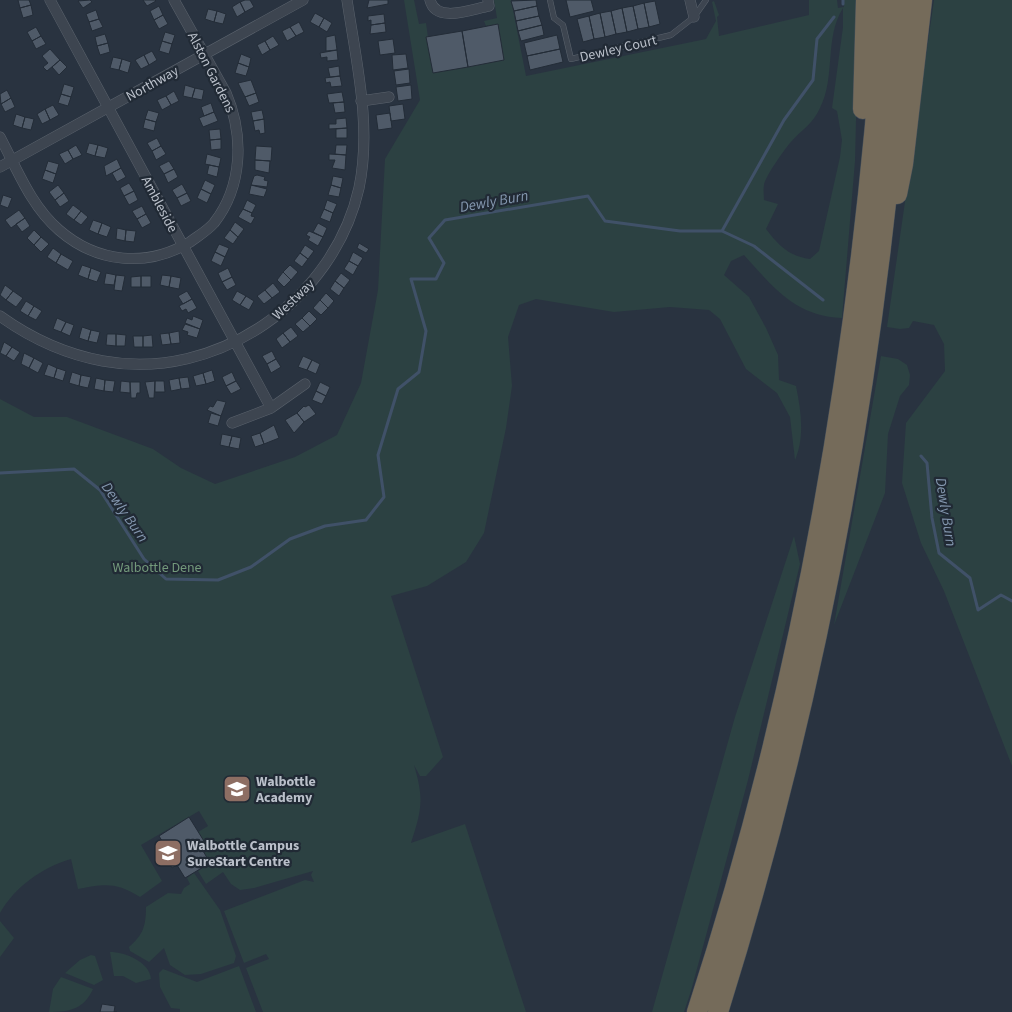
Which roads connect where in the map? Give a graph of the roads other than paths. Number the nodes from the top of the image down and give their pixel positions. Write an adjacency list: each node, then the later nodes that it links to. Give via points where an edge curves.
1 (50, 0): 18 (street, Ambleside)
2 (174, 0): 15 (street, Alston Gardens)
3 (303, 0): 15 (street, Northway)
4 (347, 0): 17 (street, Westway)
5 (430, 0): 6 (street, via 436,10 444,14 489,6)
6 (488, 0)
7 (550, 0): 14 (lane, Dewley Court, via 554,18 563,25 570,59 670,36)
8 (690, 0): 14 (street)
9 (706, 0): 14 (lane)
10 (866, 0): 23 (highway)
11 (885, 0): 23 (highway)
12 (904, 0): 24 (highway)
13 (922, 0): 24 (highway, via 903,164)
14 (694, 17)
15 (205, 54): 18 (street, Northway); 22 (street, Alston Gardens, via 232,108 238,152 234,184 222,212 203,233)
16 (389, 97): 17 (street)
17 (361, 101): 26 (street, Westway, via 364,134 359,187 350,219 336,248 298,298 265,325)
18 (108, 107): 20 (street, Northway); 22 (street, Ambleside)
19 (0, 138): 20 (street, Alston Gardens)
20 (12, 160): 21 (street, Northway); 22 (street, Alston Gardens, via 40,210 60,231 84,246 118,257 149,259)
21 (0, 167)
22 (183, 246): 26 (street, Ambleside)
23 (856, 293): 30 (highway, via 814,554 785,693 724,929)
24 (873, 311): 31 (highway, via 856,429 803,697 740,943)
25 (0, 316): 26 (street, Westway, via 36,340 104,362 125,364 182,360)
26 (235, 341): 28 (street, Ambleside)
27 (305, 384): 28 (street)
28 (271, 408): 29 (street)
29 (232, 423)
30 (698, 1012)
31 (718, 1012)

